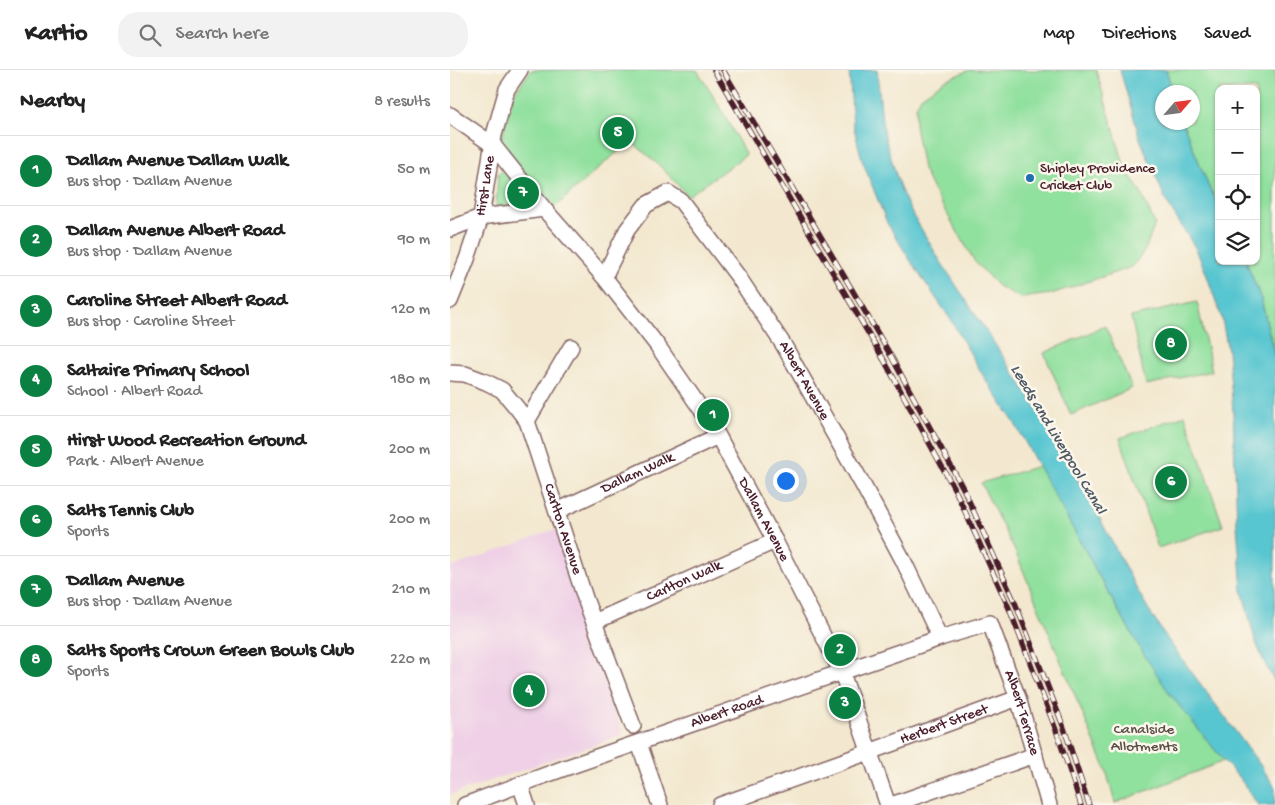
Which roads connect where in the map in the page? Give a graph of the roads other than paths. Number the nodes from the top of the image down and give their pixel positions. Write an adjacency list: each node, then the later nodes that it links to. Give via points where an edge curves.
1 (520, 70): 3 (street, Hirst Lane, via 507,89)
2 (450, 115): 3 (street, Dallam Avenue)
3 (493, 144): 4 (street, Dallam Avenue); 5 (street, Hirst Lane)
4 (544, 209): 5 (street); 7 (street, Dallam Avenue)
5 (481, 216): 6 (street); 8 (street, Hirst Lane)
6 (450, 229)
7 (604, 277): 12 (street, Dallam Avenue, via 656,345); 17 (street, Albert Avenue, via 627,230 646,205 668,193 681,201 737,275 783,344 881,518)
8 (450, 301)
9 (571, 346): 11 (street)
10 (450, 373): 11 (street, Carlton Avenue, via 465,374 502,390)
11 (527, 421): 13 (street, Carlton Avenue)
12 (718, 436): 13 (street, Dallam Walk); 14 (street, Dallam Avenue)
13 (557, 511): 15 (street, Carlton Avenue)
14 (775, 541): 15 (street, Carlton Walk); 18 (street, Dallam Avenue)
15 (594, 622): 20 (street, Carlton Avenue)
16 (990, 623): 17 (street, Albert Road); 19 (street, Albert Terrace)
17 (940, 638): 18 (street, Albert Road)
18 (842, 673): 21 (street, Albert Road); 22 (street, Dallam Avenue)
19 (1018, 698): 22 (street, Herbert Street); 23 (street, Albert Terrace)
20 (633, 726)
21 (639, 743): 24 (street, Albert Road); 27 (street)
22 (869, 752): 28 (street, Herbert Street); 29 (street, Dallam Avenue)
23 (1035, 755): 29 (street); 30 (street, Albert Terrace)
24 (520, 784): 25 (street, Albert Road); 26 (street)
25 (465, 805)
26 (527, 805)
27 (660, 805)
28 (720, 805)
29 (889, 805)
30 (1049, 805)

